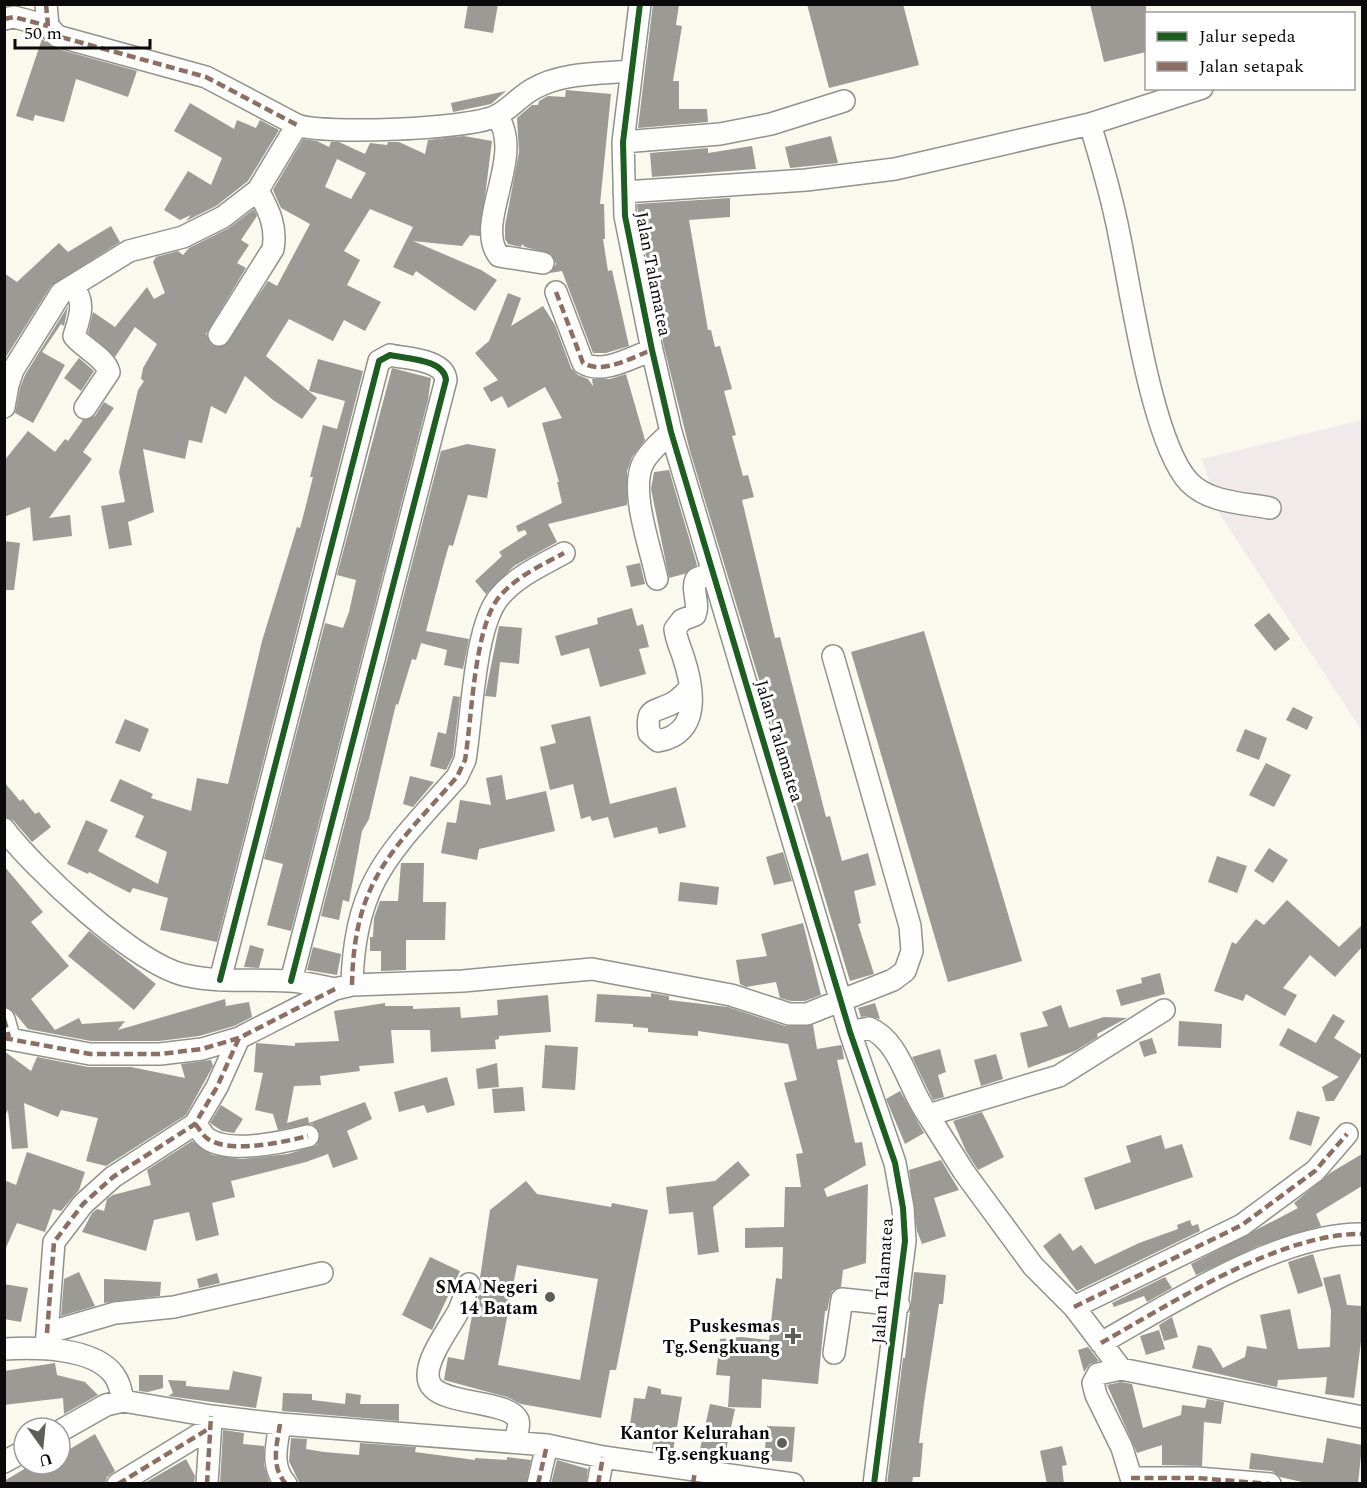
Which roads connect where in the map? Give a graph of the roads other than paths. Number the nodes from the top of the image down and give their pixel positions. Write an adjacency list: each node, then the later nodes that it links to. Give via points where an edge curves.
1 (640, 4): 4 (street, Jalan Talamatea)
2 (47, 15): 3 (street); 9 (street, via 57,36 206,77)
3 (4, 19)
4 (631, 71): 7 (street, via 576,75 548,82 532,89); 10 (street, Jalan Talamatea)
5 (1196, 90): 8 (street)
6 (844, 102): 10 (street, via 771,124 720,134)
7 (497, 116): 9 (street, via 455,126 325,131); 13 (street, via 507,147 492,234 494,250 499,256)
8 (1090, 124): 12 (street, via 895,169 806,180); 21 (street, via 1119,231 1154,398 1177,465 1203,493)
9 (297, 125): 11 (street)
10 (623, 141): 12 (street, Jalan Talamatea)
11 (258, 190): 14 (street, via 223,217 183,237 129,251); 16 (street, via 273,221 273,249)
12 (624, 192): 17 (street, Jalan Talamatea, via 625,216)
13 (543, 262)
14 (72, 287): 18 (street, via 61,293 13,370); 19 (street, via 81,304 74,336 106,364 109,372)
15 (556, 292): 17 (street, via 583,363 603,367)
16 (219, 335)
17 (652, 350): 20 (street, Jalan Talamatea)
18 (4, 407)
19 (85, 408)
20 (671, 432): 23 (street, Jalan Talamatea); 24 (street, via 647,456 639,474 639,495)
21 (1270, 508)
22 (564, 553): 30 (street, via 525,574 489,610 465,760 457,777 382,863 360,912)
23 (713, 572): 26 (street, via 696,579 697,610 675,629); 31 (street, Jalan Talamatea)
24 (657, 579)
25 (833, 656): 31 (street, via 910,926 912,951 905,971)
26 (690, 688)
27 (4, 829): 28 (street, via 35,864 134,950 183,975)
28 (220, 980): 29 (street); 29 (street, via 379,361 390,355 437,365 446,380)
29 (291, 981): 30 (street)
30 (343, 987): 31 (street, via 592,969 731,995 789,1014 807,1014); 35 (street)
31 (843, 1001): 34 (street, Jalan Talamatea)
32 (1164, 1010): 36 (street, via 1059,1076)
33 (6, 1031): 35 (street, via 90,1054 160,1054 202,1049)
34 (850, 1032): 36 (street, via 869,1028 887,1039); 43 (street, Jalan Talamatea, via 895,1163 903,1208 905,1241)
35 (239, 1038): 37 (street, via 217,1088)
36 (928, 1115): 44 (street, via 1033,1266)
37 (195, 1124): 39 (street, via 208,1139 223,1144 274,1144); 45 (street, via 113,1177 83,1204 54,1242)
38 (1347, 1134): 44 (street, via 1315,1171 1242,1225)
39 (308, 1136)
40 (1362, 1234): 46 (street, via 1323,1236 1300,1243 1190,1292)
41 (322, 1273): 45 (street, via 174,1307 115,1313)
42 (469, 1284): 55 (street, via 432,1356 430,1383 448,1397 505,1410 514,1416 519,1425)
43 (898, 1305): 48 (street, via 842,1299); 66 (street, Jalan Talamatea)
44 (1074, 1306): 46 (street)
45 (46, 1340): 47 (street); 50 (street, via 102,1363 120,1383)
46 (1101, 1343): 49 (street)
47 (4, 1349)
48 (834, 1353)
49 (1121, 1369): 51 (street); 59 (street, via 1098,1374 1093,1383)
50 (123, 1401): 52 (street); 53 (street, via 106,1405)
51 (1362, 1417)
52 (211, 1422): 54 (street); 60 (street); 61 (street)
53 (72, 1424)
54 (280, 1424): 55 (street); 62 (street, via 275,1463)
55 (514, 1442): 56 (street)
56 (547, 1445): 57 (street); 63 (street)
57 (603, 1457): 58 (street); 64 (street)
58 (694, 1477): 65 (street)
59 (1132, 1481): 67 (street, via 1197,1478)
60 (117, 1484)
61 (207, 1484)
62 (286, 1484)
63 (538, 1484)
64 (598, 1484)
65 (793, 1484)
66 (874, 1484)
67 (1270, 1484)

